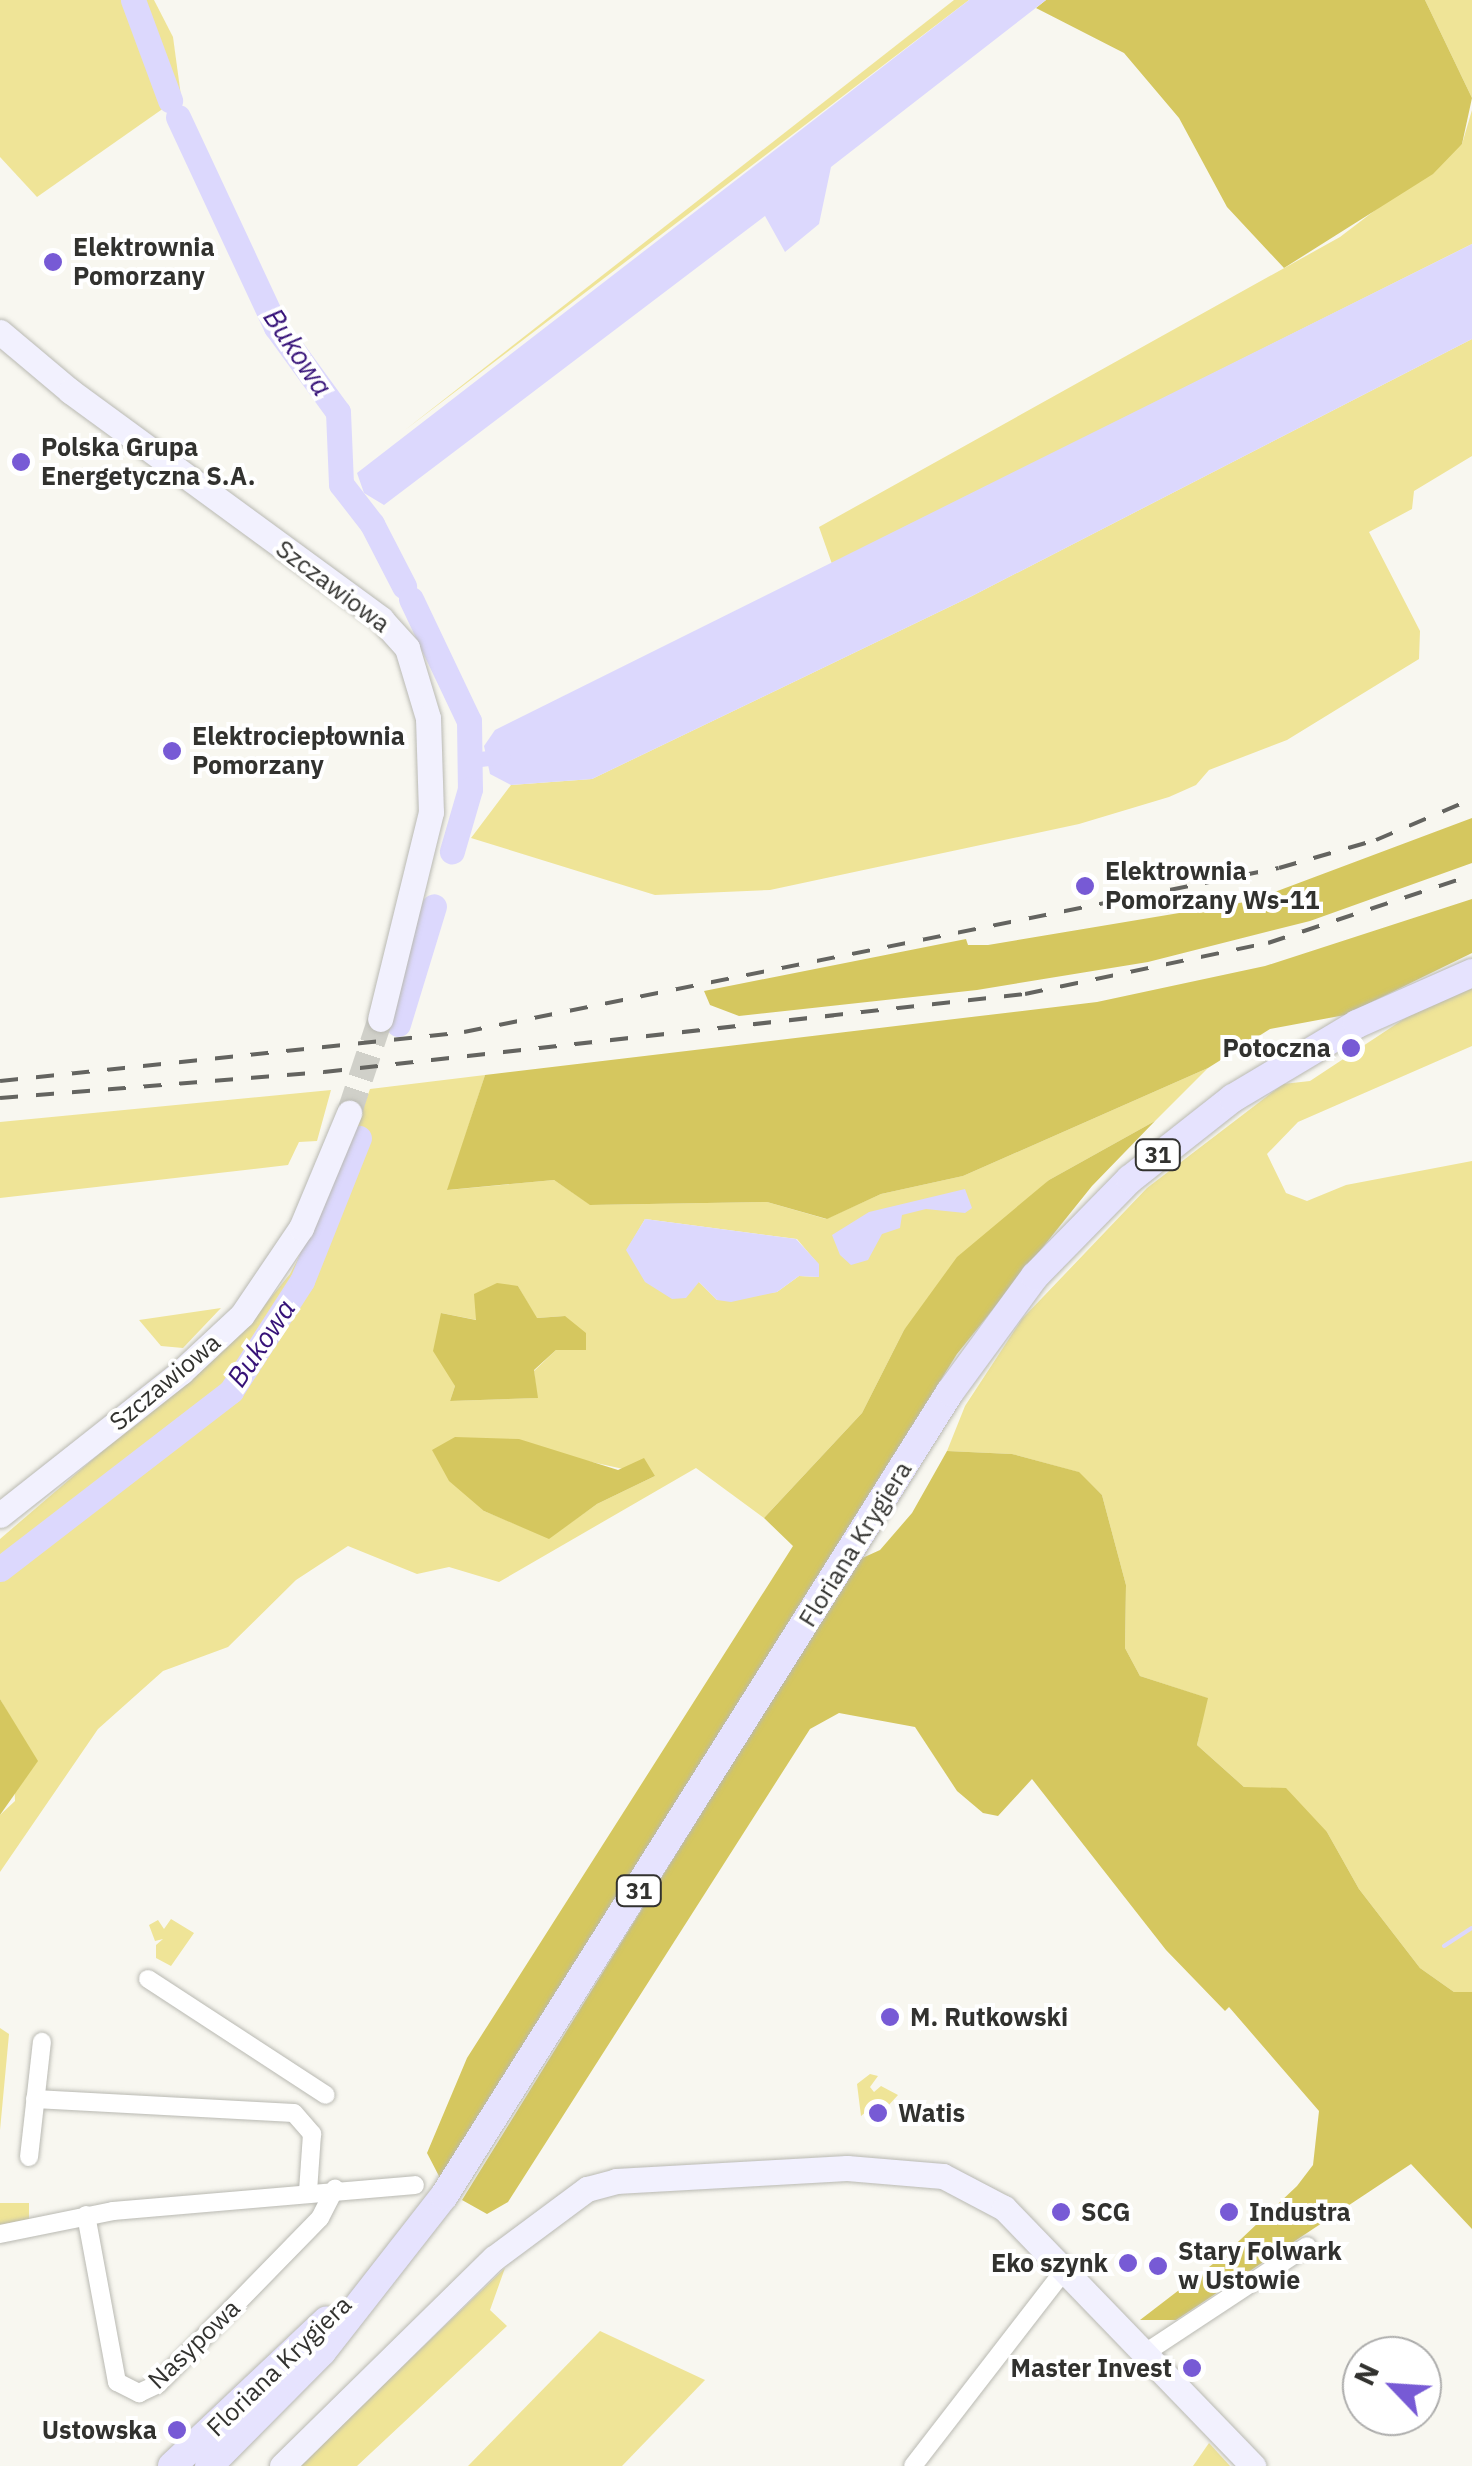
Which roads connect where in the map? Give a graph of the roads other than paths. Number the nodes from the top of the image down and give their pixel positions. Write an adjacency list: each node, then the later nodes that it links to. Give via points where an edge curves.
1 (0, 332): 3 (street, Szczawiowa, via 70,391 381,619 407,648 428,718 431,812)
2 (1472, 973): 17 (main road, Floriana Krygiera / 31, via 1324,1042 1154,1158 1035,1276 924,1433 482,2138)
3 (380, 1019)
4 (349, 1113): 5 (street, Szczawiowa, via 308,1214 242,1315 181,1372)
5 (0, 1515)
6 (148, 1979): 8 (street)
7 (42, 2042): 9 (street)
8 (326, 2095)
9 (35, 2099): 10 (street); 13 (street, via 294,2114 312,2134)
10 (30, 2157)
11 (415, 2185): 12 (street)
12 (335, 2189): 13 (street); 14 (street, Nasypowa, via 320,2218 158,2384 139,2393 117,2382)
13 (308, 2192): 14 (street)
14 (86, 2215): 15 (street)
15 (0, 2234)
16 (1307, 2246): 19 (street)
17 (386, 2266): 20 (main road, Floriana Krygiera / 31); 21 (main road, Floriana Krygiera / 31, via 322,2352)
18 (1066, 2268): 19 (street); 22 (street, via 1012,2214 943,2176 877,2168 606,2182 576,2195 501,2252); 23 (street)
19 (1145, 2353): 24 (street)
20 (172, 2466)
21 (209, 2466)
22 (282, 2466)
23 (913, 2466)
24 (1252, 2466)

